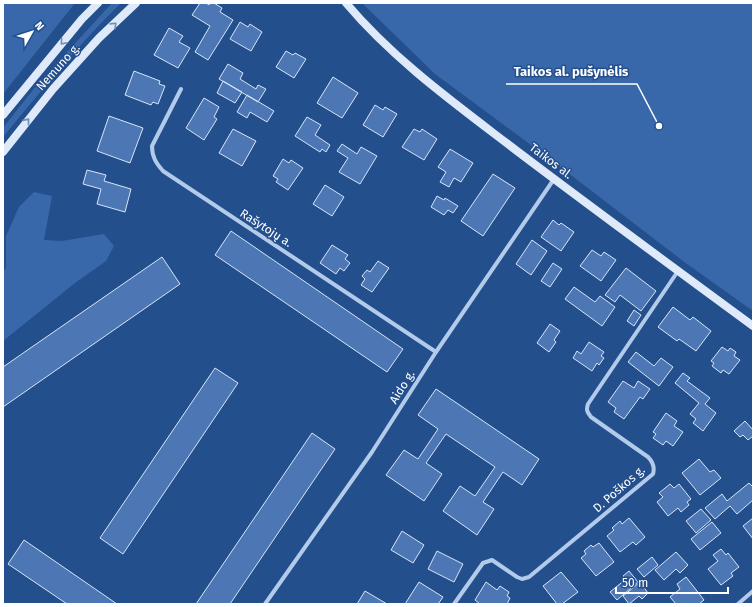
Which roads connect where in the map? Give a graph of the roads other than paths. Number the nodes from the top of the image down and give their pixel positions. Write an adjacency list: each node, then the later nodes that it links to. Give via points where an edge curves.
1 (98, 3): 5 (main road, Nemuno g., one-way to 5)
2 (136, 3): 6 (main road, Nemuno g., one-way to 2, via 53,89)
3 (346, 3): 7 (main road, Taikos al., via 405,64 431,86)
4 (181, 89): 10 (street, Rašytojų a., via 152,146 155,161 163,171)
5 (3, 115)
6 (3, 152)
7 (554, 179): 8 (main road, Taikos al.); 10 (street, Aido g.)
8 (678, 270): 9 (main road, Taikos al.); 14 (street, D. Poškos g., via 592,397 587,409 591,417 648,457 654,464 653,474 529,577 517,577 492,560 483,563)
9 (753, 326)
10 (436, 352): 12 (street, Aido g., via 372,452)
11 (753, 591): 15 (street)
12 (266, 602): 13 (street)
13 (272, 604)
14 (454, 604)
15 (738, 604)

